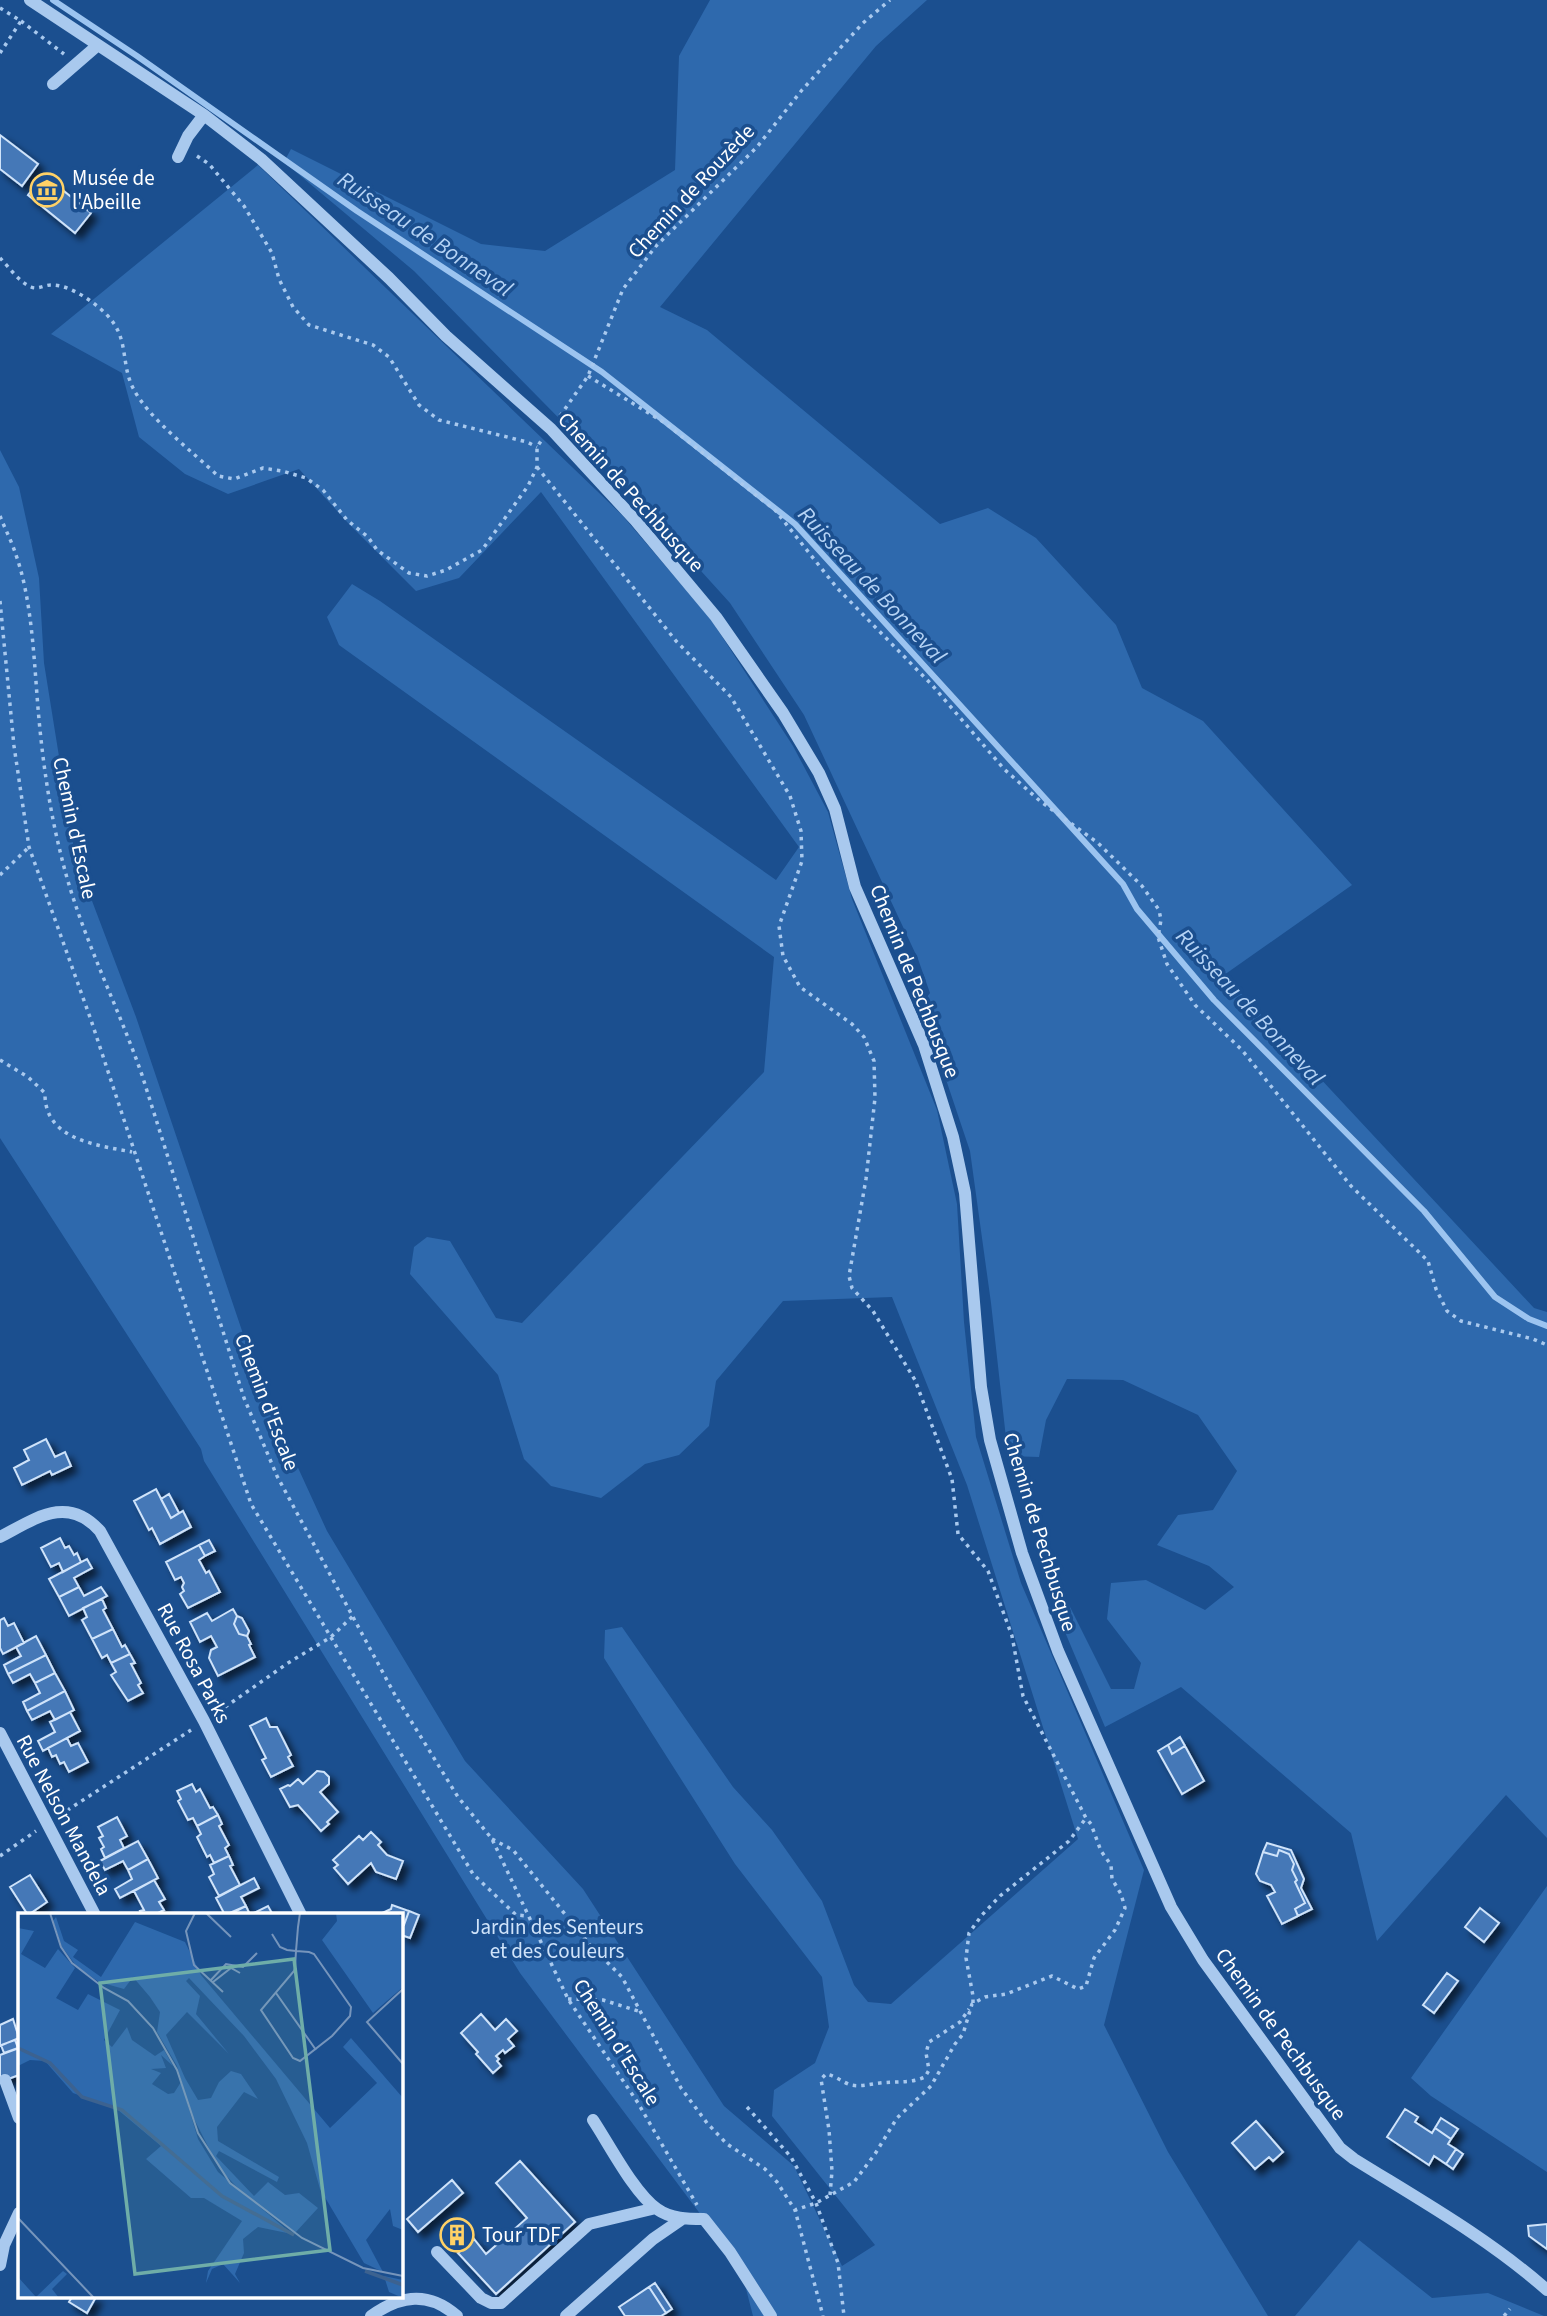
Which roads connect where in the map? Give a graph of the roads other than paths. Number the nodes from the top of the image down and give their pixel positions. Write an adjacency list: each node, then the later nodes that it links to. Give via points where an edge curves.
1 (30, 0): 2 (street, Chemin de Pechbusque)
2 (98, 45): 3 (street); 4 (street, Chemin de Pechbusque)
3 (53, 83)
4 (204, 115): 5 (street); 18 (street, Chemin de Pechbusque, via 261,159 551,429 716,617 783,713 835,809 855,887 924,1045 953,1137 966,1206 981,1387 990,1440 1022,1553 1058,1651 1171,1906 1203,1959 1340,2148 1481,2238)
5 (181, 152)
6 (0, 1537): 9 (street, Rue Rosa Parks, via 55,1511 79,1515 94,1524 204,1721)
7 (0, 1733): 8 (street, Rue Nelson Mandela)
8 (94, 1913)
9 (300, 1913)
10 (5, 2080): 11 (street)
11 (18, 2115)
12 (593, 2120): 13 (street)
13 (656, 2208): 15 (street); 16 (street, via 589,2224 501,2303 481,2298)
14 (18, 2215): 17 (street)
15 (682, 2219): 21 (street); 22 (street, via 704,2219)
16 (437, 2252)
17 (0, 2265)
18 (1547, 2290)
19 (371, 2316): 20 (street, via 387,2304 426,2298)
20 (457, 2316)
21 (566, 2316)
22 (771, 2316)

